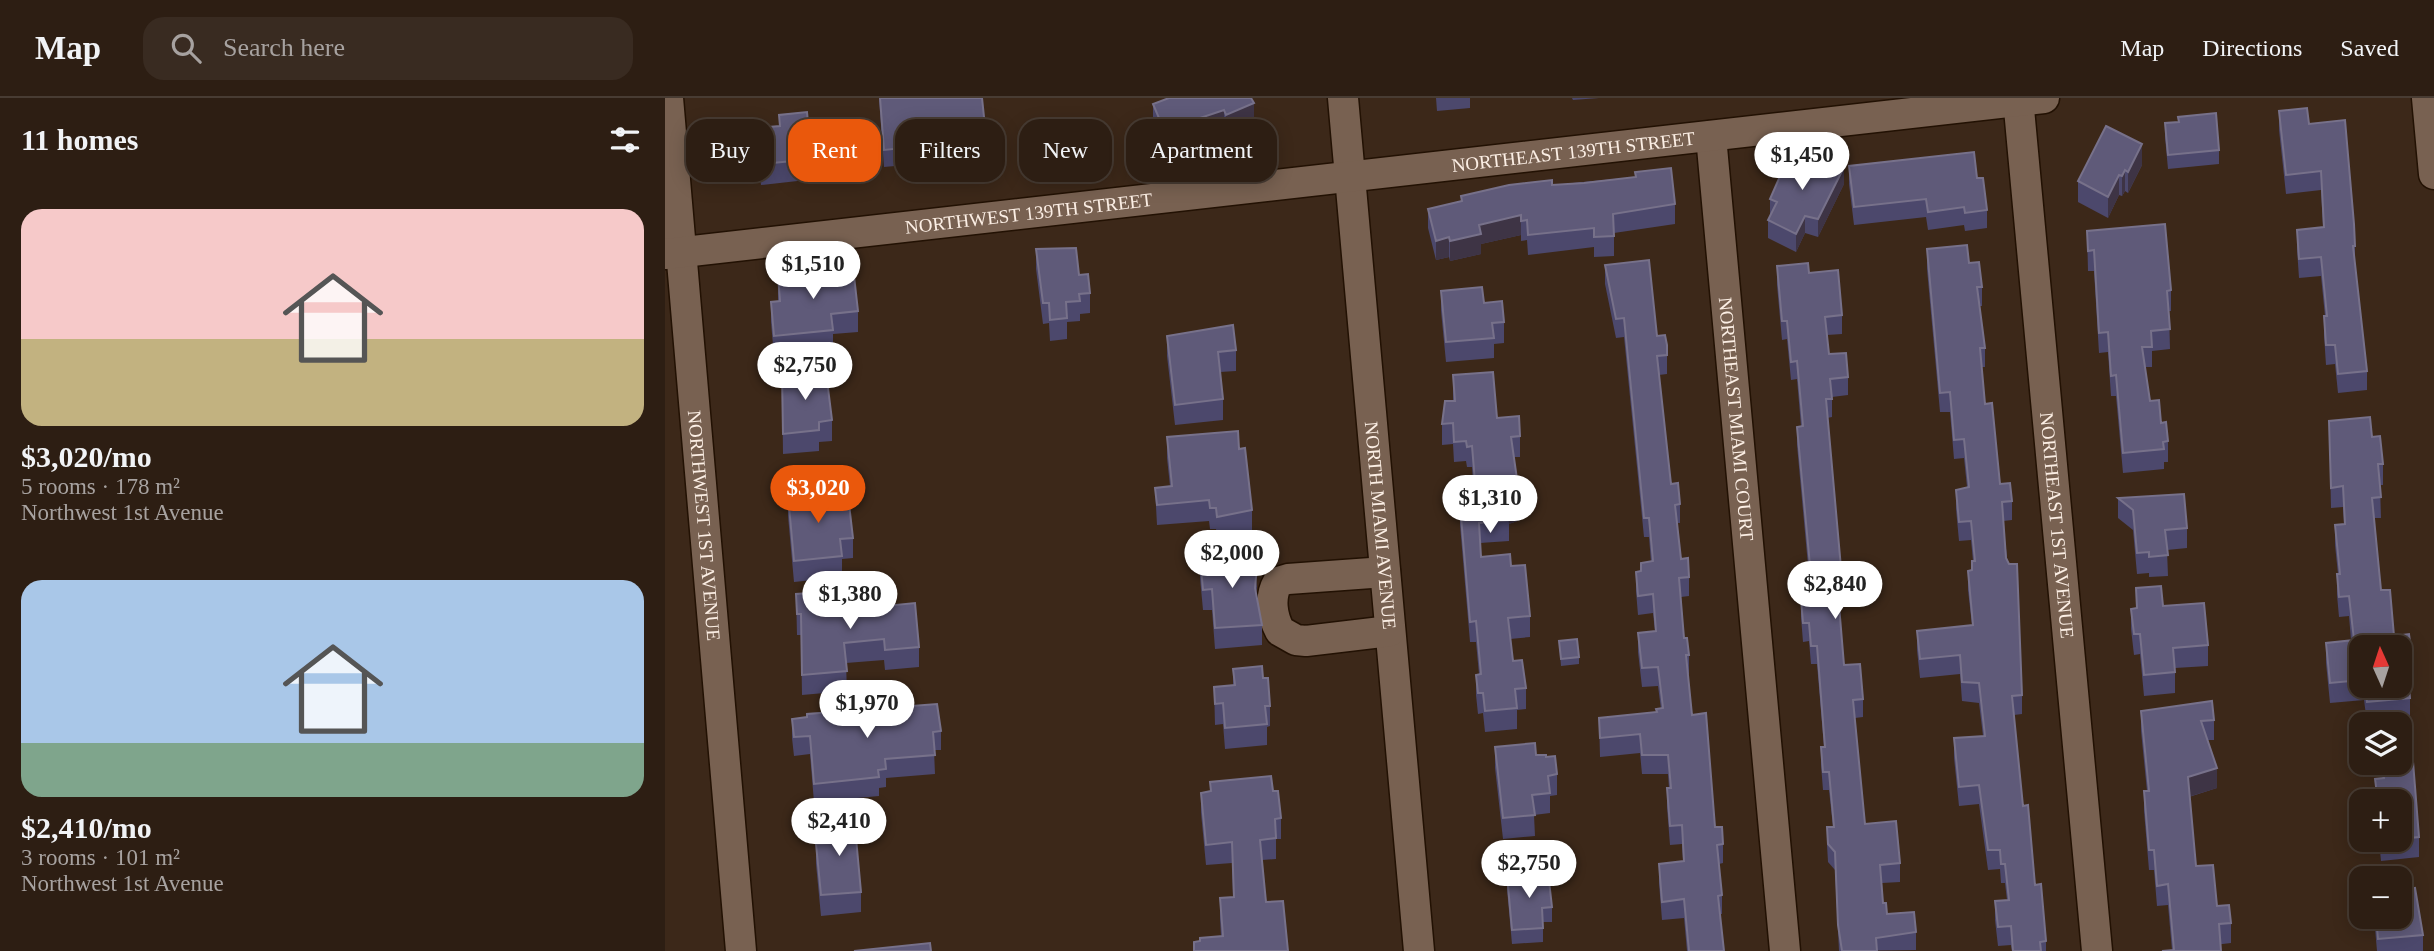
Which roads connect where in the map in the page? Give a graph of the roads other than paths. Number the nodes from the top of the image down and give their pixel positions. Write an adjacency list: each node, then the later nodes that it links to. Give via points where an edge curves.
1 (668, 98): 8 (street, NORTHWEST 1ST AVENUE)
2 (1343, 98): 7 (street, NORTH MIAMI AVENUE)
3 (2427, 98): 6 (street)
4 (2027, 99): 5 (street, NORTHEAST 139TH STREET); 14 (street, NORTHEAST 1ST AVENUE)
5 (1711, 136): 7 (street, NORTHEAST 139TH STREET); 13 (street, NORTHEAST MIAMI COURT)
6 (2434, 174)
7 (1350, 176): 8 (street, NORTHWEST 139TH STREET); 9 (street, NORTH MIAMI AVENUE)
8 (673, 253): 11 (street, NORTHWEST 1ST AVENUE)
9 (1385, 572): 10 (street, NORTH MIAMI AVENUE); 10 (street, via 1278,582 1273,614 1280,631 1296,640)
10 (1390, 631): 12 (street, NORTH MIAMI AVENUE)
11 (741, 951)
12 (1419, 951)
13 (1785, 951)
14 (2097, 951)

